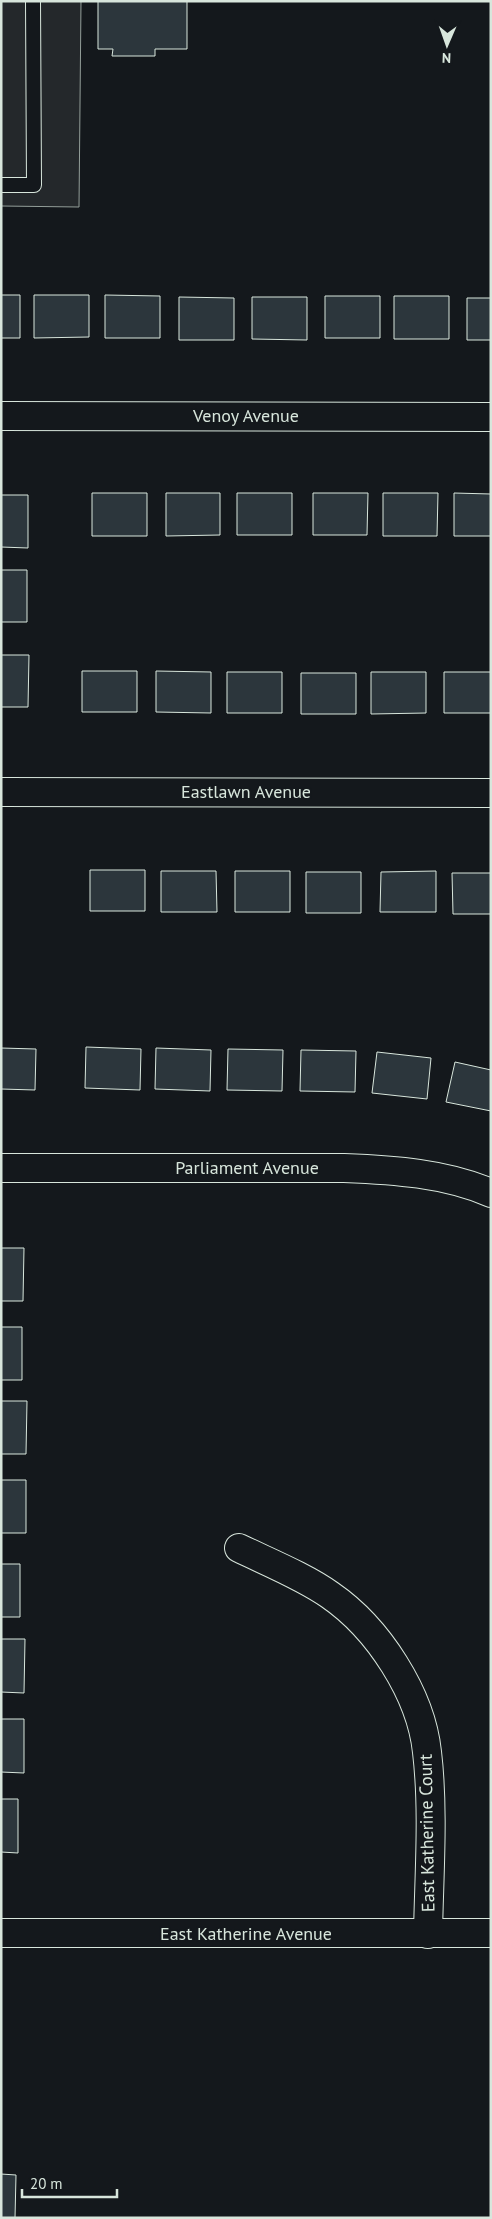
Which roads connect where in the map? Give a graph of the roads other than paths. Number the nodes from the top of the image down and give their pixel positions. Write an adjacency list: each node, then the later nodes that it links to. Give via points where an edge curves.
1 (33, 1): 2 (lane, via 34,185)
2 (1, 185)
3 (1, 416): 4 (street, Venoy Avenue)
4 (491, 416)
5 (1, 792): 6 (street, Eastlawn Avenue)
6 (491, 793)
7 (1, 1168): 8 (street, Parliament Avenue, via 392,1170 432,1176)
8 (491, 1192)
9 (239, 1548): 12 (street, East Katherine Court, via 330,1595 354,1614 380,1643 401,1675 418,1714 427,1751)
10 (1, 1933): 12 (street, East Katherine Avenue)
11 (491, 1933): 12 (street, East Katherine Avenue)
12 (428, 1934)

